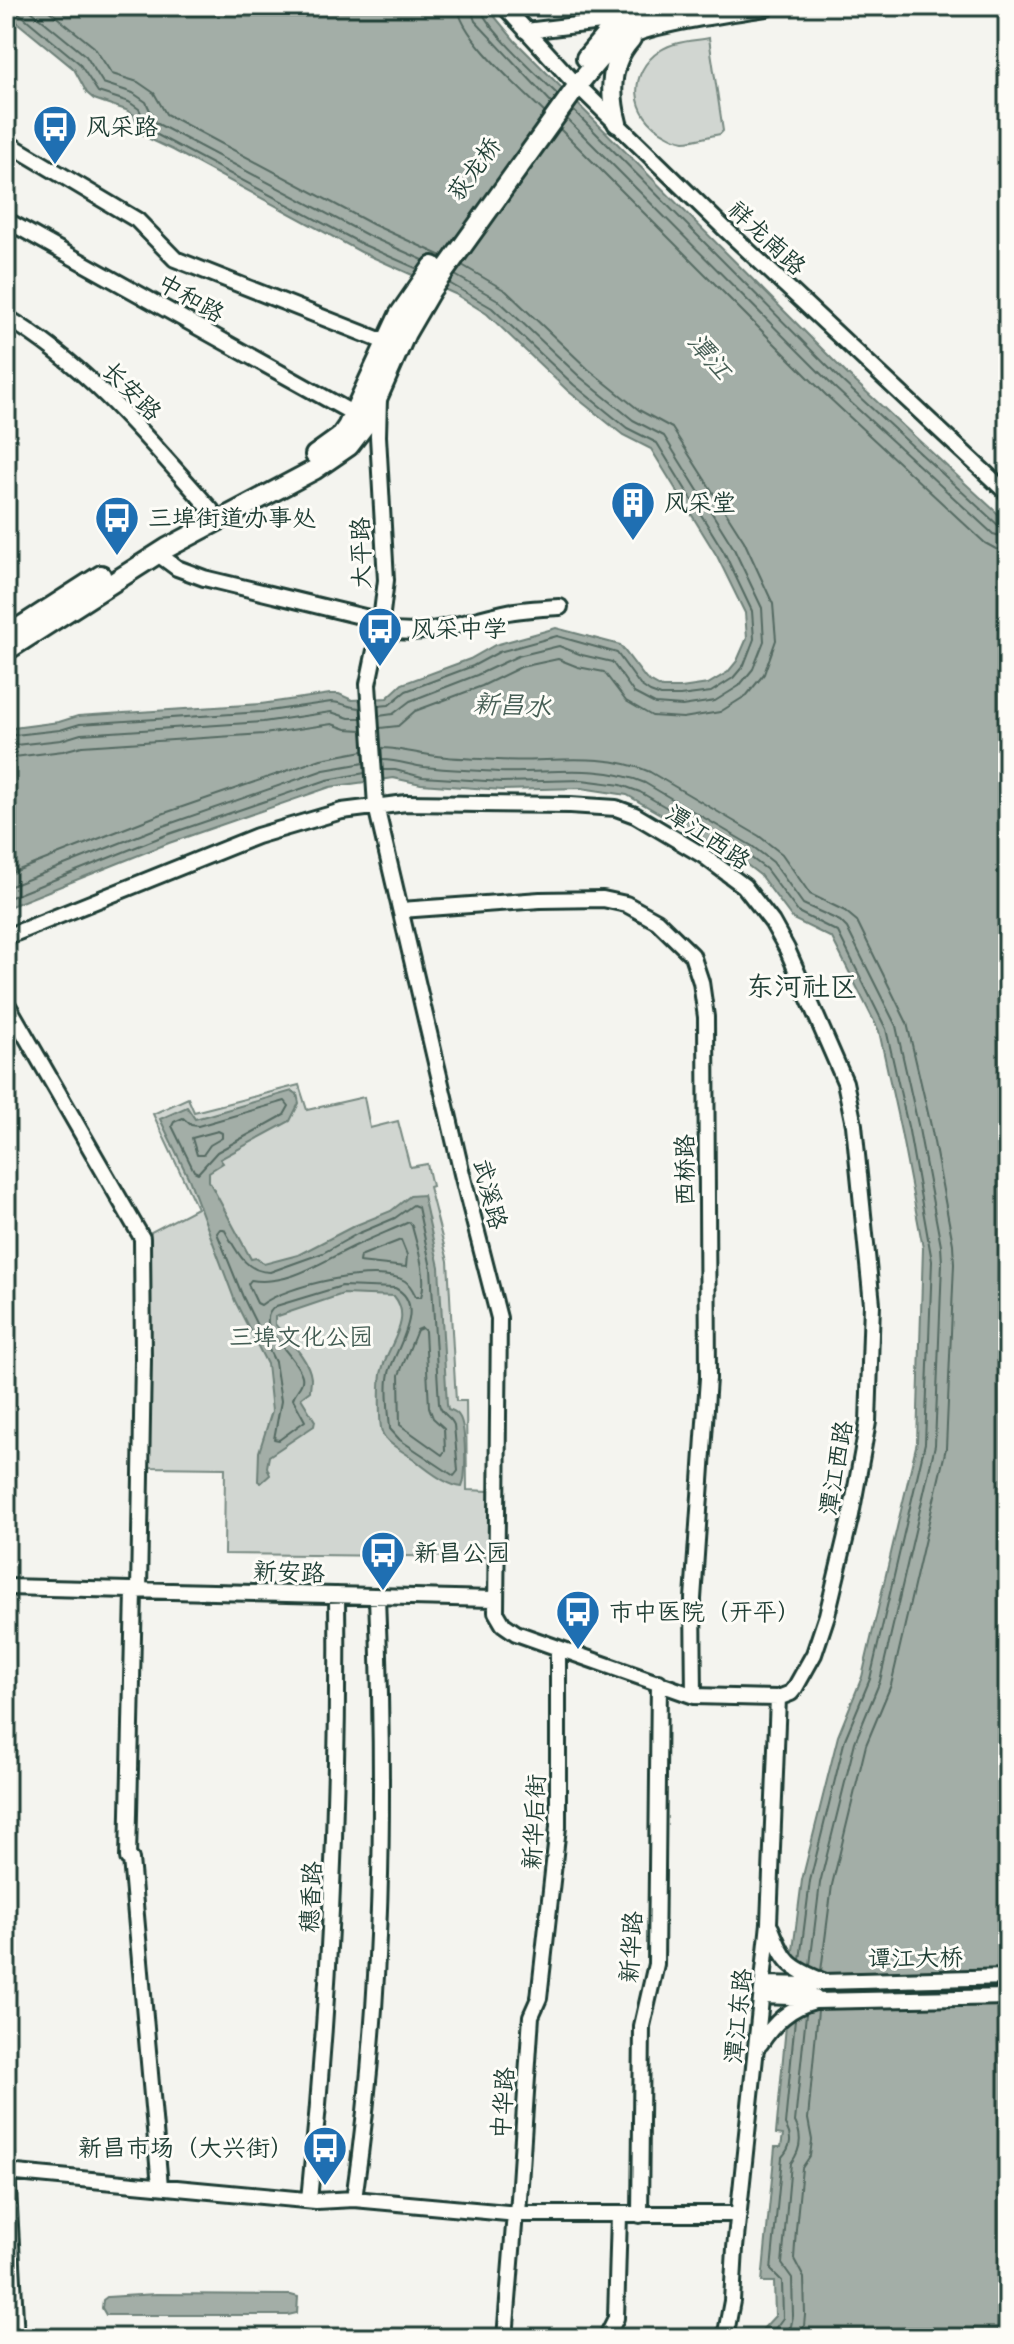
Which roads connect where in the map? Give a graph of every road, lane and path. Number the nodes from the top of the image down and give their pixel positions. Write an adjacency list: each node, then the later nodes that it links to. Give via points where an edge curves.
1 (504, 6): 5 (street, 祥龙南路)
2 (675, 6): 4 (main road)
3 (766, 6): 6 (main road)
4 (616, 13): 5 (street); 6 (street); 7 (main road)
5 (526, 31): 7 (street, 祥龙南路)
6 (630, 35): 7 (main road); 8 (main road, via 614,70)
7 (572, 84): 8 (street, 祥龙南路); 12 (main road, 荻龙桥, via 426,286 405,304)
8 (617, 123): 15 (street, 祥龙南路)
9 (6, 142): 12 (street, via 137,220 175,259)
10 (6, 220): 14 (street, 中和路)
11 (6, 317): 16 (street, 长安路, via 93,381)
12 (393, 345): 13 (main road); 14 (main road)
13 (380, 394): 17 (main road, via 359,435 333,458); 19 (street, 大平路, via 387,564)
14 (354, 414): 16 (main road, via 327,447)
15 (1008, 494)
16 (212, 511): 20 (main road)
17 (158, 554): 19 (street, via 204,578); 21 (main road)
18 (560, 607): 19 (street, via 506,612 423,633 406,634)
19 (380, 625): 22 (street, 大平路, via 368,684)
20 (6, 636)
21 (6, 651)
22 (376, 806): 23 (street, 武溪路); 24 (street, 潭江西路, via 257,836); 33 (street, 潭江西路, via 510,803 622,810 727,871 754,899 787,949 848,1093 873,1328 865,1444 851,1515 818,1642)
23 (401, 910): 30 (street, 武溪路, via 499,1318); 34 (street, 西桥路, via 607,899 657,921 696,966 706,1017 708,1378 693,1599)
24 (6, 937)
25 (6, 1002): 27 (street, via 142,1238)
26 (6, 1587): 27 (street, 新安路)
27 (136, 1591): 28 (street, 新安路); 47 (street, via 129,1858)
28 (337, 1595): 29 (street, 新安路); 49 (street, 穗香路, via 335,1875)
29 (377, 1597): 30 (street, 新安路); 48 (street, via 379,1940)
30 (494, 1599): 31 (street, via 503,1624)
31 (558, 1648): 32 (street); 42 (street, 新华后街, via 558,1827)
32 (659, 1682): 34 (street); 53 (street, 新华路, via 656,1964 642,2026)
33 (798, 1683): 35 (street, 潭江西路); 36 (street)
34 (694, 1696): 35 (street)
35 (778, 1698): 36 (street, 潭江东路)
36 (777, 1732): 37 (street, 潭江东路)
37 (769, 1923): 39 (street, via 788,1962); 40 (street, 潭江东路)
38 (1008, 1977): 39 (street, 谭江大桥)
39 (823, 1982): 40 (street, 谭江大桥)
40 (764, 1990): 43 (street); 44 (street, 潭江东路)
41 (1008, 1997): 43 (street, 谭江大桥)
42 (539, 1998): 50 (street, 中华路, via 531,2016)
43 (823, 2000): 44 (street, via 784,2015)
44 (757, 2052): 51 (street, 潭江东路)
45 (6, 2150): 46 (street)
46 (6, 2172): 47 (street); 56 (street)
47 (160, 2186): 49 (street)
48 (354, 2199): 49 (street); 50 (street)
49 (309, 2200)
50 (516, 2214): 52 (street); 57 (street, 中华路)
51 (739, 2214): 53 (street); 59 (street, 潭江东路)
52 (619, 2215): 53 (street); 58 (street, via 616,2318)
53 (640, 2215)
54 (6, 2316): 55 (street)
55 (7, 2338)
56 (16, 2338)
57 (505, 2338)
58 (606, 2338)
59 (725, 2338)

